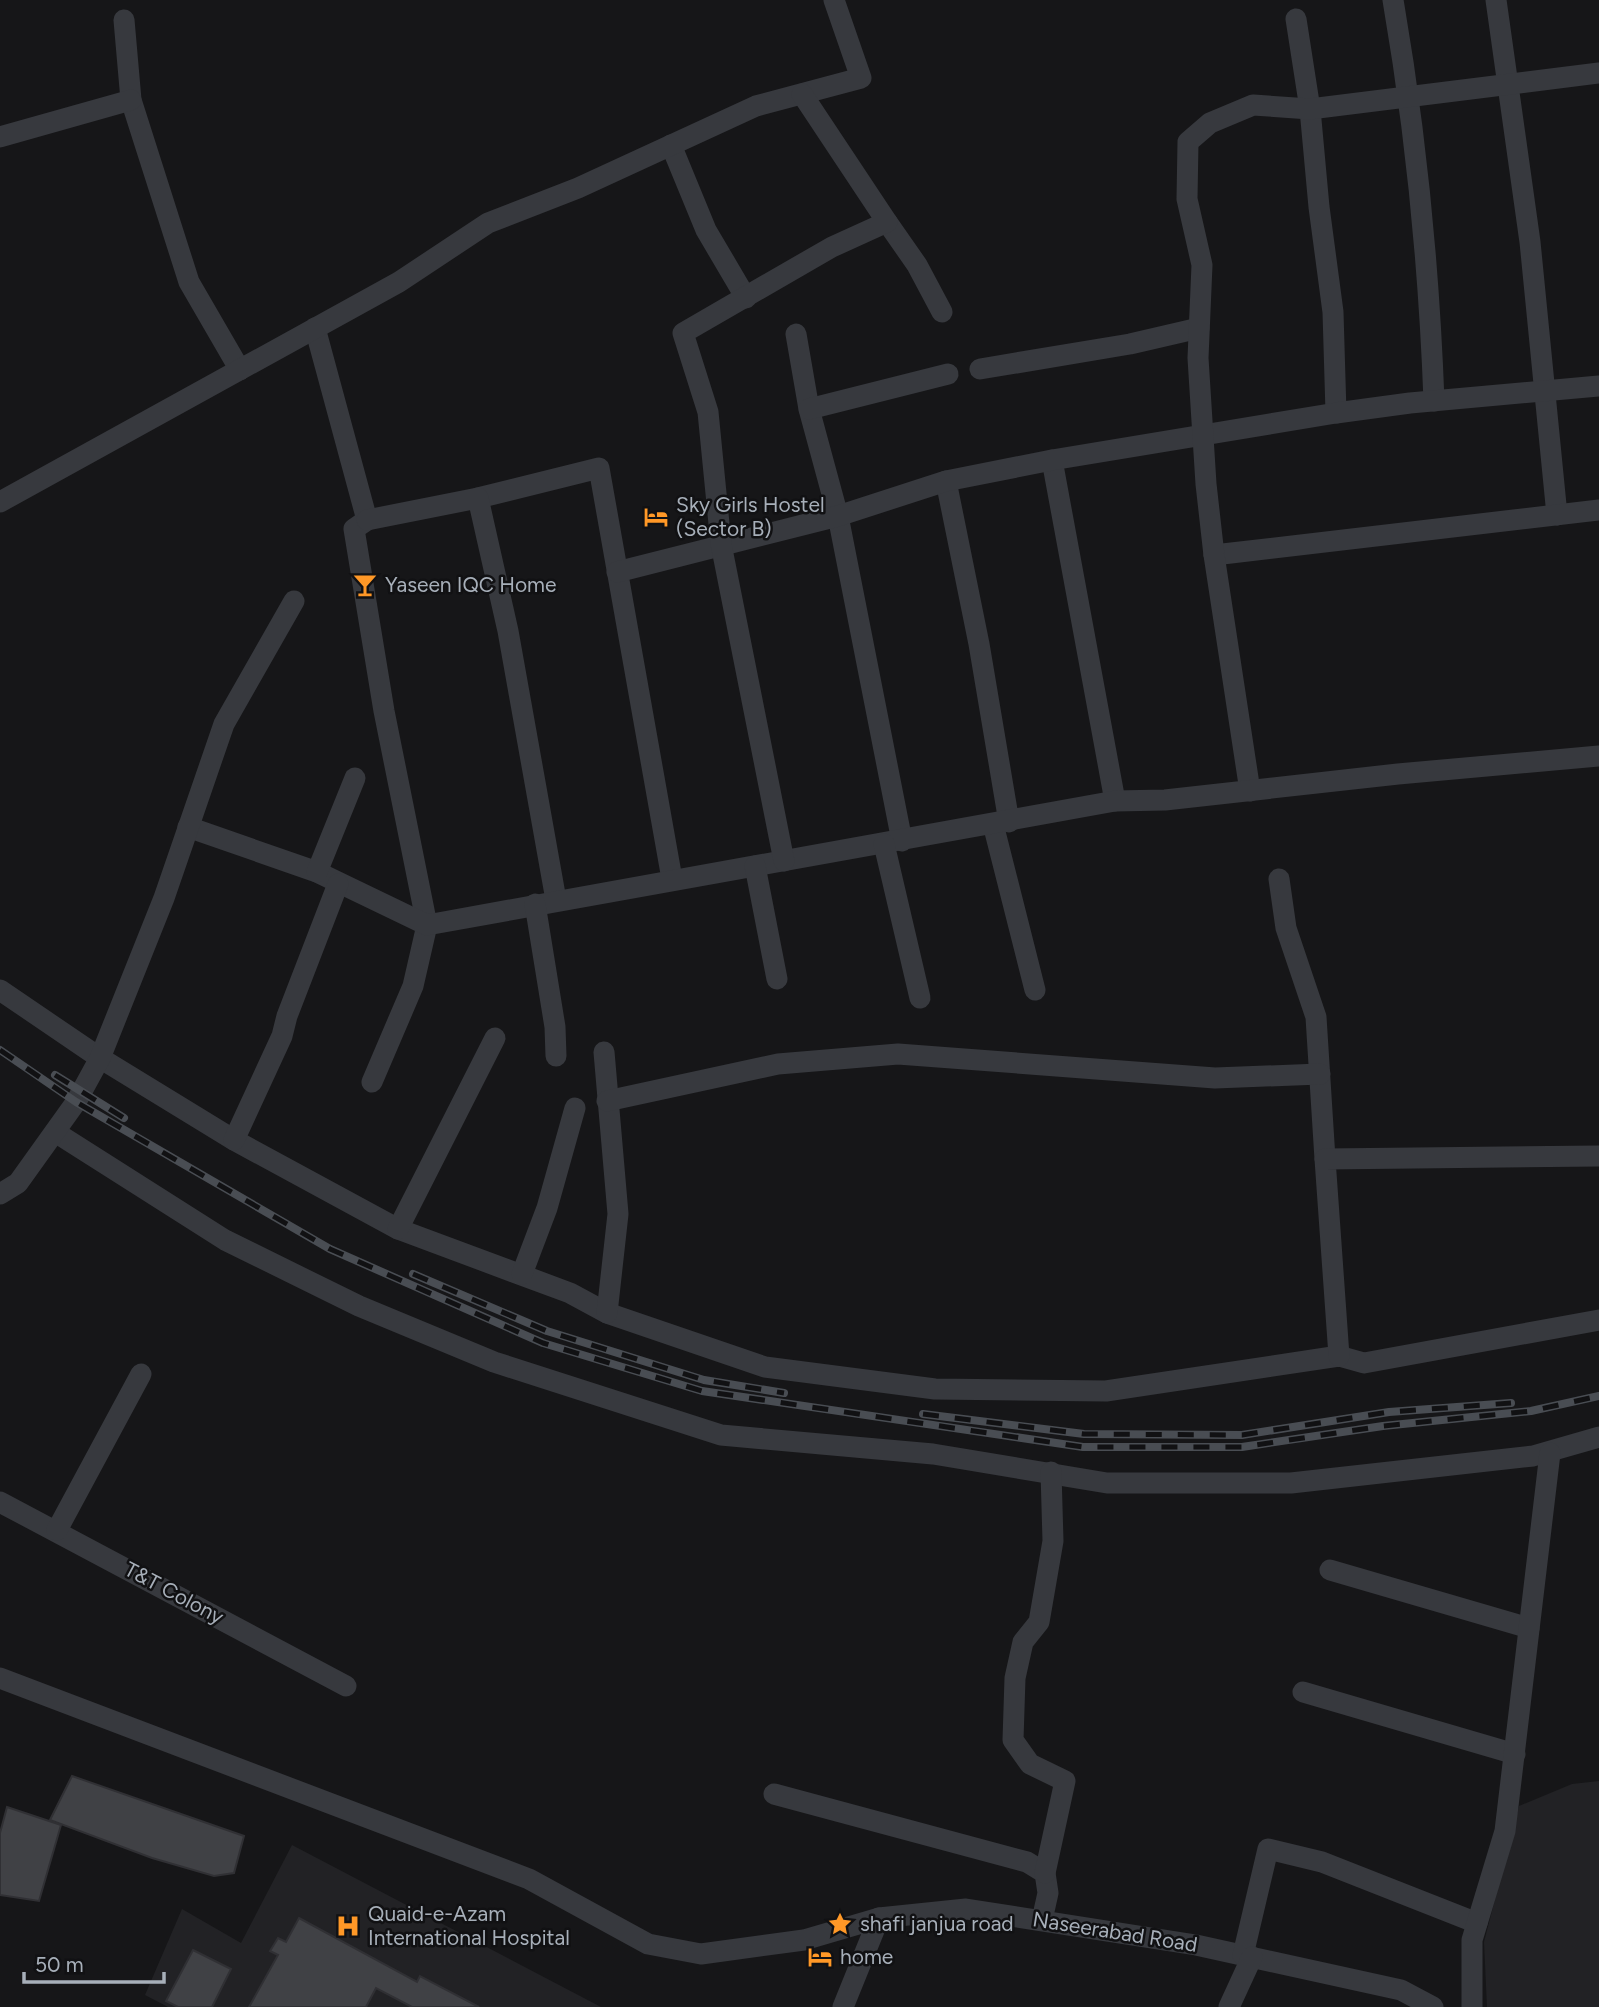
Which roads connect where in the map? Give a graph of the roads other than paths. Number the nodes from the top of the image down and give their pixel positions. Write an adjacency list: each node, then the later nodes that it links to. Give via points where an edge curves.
1 (834, 0): 8 (street, via 861,78)
2 (1393, 0): 9 (street)
3 (1496, 0): 7 (street)
4 (1296, 19): 11 (street)
5 (124, 20): 10 (street)
6 (1599, 73): 7 (street)
7 (1507, 83): 9 (street); 24 (street)
8 (802, 94): 13 (street, via 756,106); 14 (street)
9 (1410, 96): 11 (street); 25 (street, via 1429,277)
10 (131, 100): 12 (street); 21 (street, via 189,282)
11 (1310, 109): 18 (street, via 1253,105 1210,123 1188,142 1187,199 1202,265); 27 (street, via 1333,312)
12 (0, 137)
13 (671, 145): 15 (street, via 706,230); 17 (street, via 488,223 399,282)
14 (887, 222): 15 (street, via 832,247); 16 (street, via 917,264)
15 (746, 298): 37 (street, via 683,333 708,412)
16 (942, 312)
17 (316, 328): 21 (street); 36 (street)
18 (1199, 328): 20 (street); 28 (street)
19 (796, 334): 26 (street)
20 (980, 369)
21 (240, 370): 32 (street)
22 (948, 374): 26 (street)
23 (1599, 386): 24 (street)
24 (1547, 392): 25 (street); 34 (street)
25 (1434, 401): 27 (street)
26 (809, 409): 35 (street)
27 (1336, 413): 28 (street)
28 (1202, 433): 29 (street); 38 (street)
29 (1052, 460): 30 (street); 44 (street)
30 (946, 481): 35 (street); 45 (street, via 979,644)
31 (478, 498): 36 (street); 39 (street, via 599,468); 54 (street, via 508,631)
32 (0, 502)
33 (1599, 510): 34 (street)
34 (1557, 515): 38 (street)
35 (838, 516): 37 (street); 47 (street)
36 (367, 520): 55 (street, via 354,529 384,711)
37 (722, 544): 39 (street); 48 (street)
38 (1214, 555): 43 (street)
39 (618, 572): 51 (street)
40 (294, 601): 46 (street, via 224,724)
41 (1599, 756): 43 (street)
42 (355, 778): 50 (street)
43 (1250, 791): 44 (street)
44 (1115, 801): 45 (street)
45 (1001, 823): 47 (street); 58 (street)
46 (188, 827): 50 (street); 63 (street)
47 (893, 843): 48 (street); 59 (street)
48 (784, 861): 49 (street)
49 (755, 866): 51 (street); 56 (street)
50 (317, 872): 53 (street)
51 (672, 879): 54 (street)
52 (1279, 879): 64 (street, via 1286,928 1316,1017)
53 (338, 884): 55 (street); 69 (street, via 282,1036)
54 (545, 902): 55 (street); 62 (street)
55 (428, 925): 65 (street, via 413,986)
56 (777, 979)
57 (0, 990): 63 (street)
58 (1035, 990)
59 (920, 998)
60 (495, 1038): 73 (street)
61 (604, 1052): 66 (street)
62 (555, 1056)
63 (100, 1058): 68 (street); 69 (street)
64 (1320, 1074): 66 (street, via 1214,1078 898,1054 778,1065); 71 (street)
65 (372, 1082)
66 (607, 1101): 75 (street, via 618,1214)
67 (575, 1108): 74 (street, via 547,1208)
68 (55, 1132): 72 (street, via 18,1183); 81 (street, via 225,1240 359,1306 494,1362 721,1435 933,1454)
69 (234, 1140): 73 (street)
70 (1599, 1156): 71 (street)
71 (1325, 1159): 77 (street)
72 (0, 1194)
73 (398, 1229): 74 (street)
74 (522, 1274): 75 (street)
75 (607, 1313): 77 (street, via 765,1367 935,1389 1106,1391)
76 (1599, 1320): 77 (street, via 1364,1363)
77 (1339, 1356)
78 (141, 1374): 83 (street)
79 (1599, 1437): 80 (street)
80 (1550, 1453): 81 (street, via 1291,1483 1107,1483); 85 (street)
81 (1051, 1472): 91 (street, via 1053,1541 1039,1622 1023,1642 1015,1678 1013,1740 1030,1763 1065,1781)
82 (0, 1503): 83 (street, T&T Colony)
83 (57, 1530): 87 (street, T&T Colony)
84 (1330, 1570): 85 (street)
85 (1530, 1628): 89 (street)
86 (0, 1678): 92 (street, Naseerabad Road, via 529,1879 648,1944 701,1954 804,1940)
87 (346, 1686)
88 (1303, 1692): 89 (street)
89 (1515, 1754): 94 (street, via 1505,1831)
90 (774, 1794): 91 (street, via 1027,1862)
91 (1045, 1873): 93 (street, via 1048,1893)
92 (879, 1918): 93 (street, Naseerabad Road, via 966,1909); 96 (street)
93 (1042, 1920): 95 (street, Naseerabad Road)
94 (1477, 1923): 95 (street, via 1322,1862 1268,1849); 99 (street, via 1472,1940)
95 (1247, 1956): 97 (street); 98 (street, Naseerabad Road, via 1401,1990)
96 (843, 2007)
97 (1229, 2007)
98 (1433, 2007)
99 (1472, 2007)

